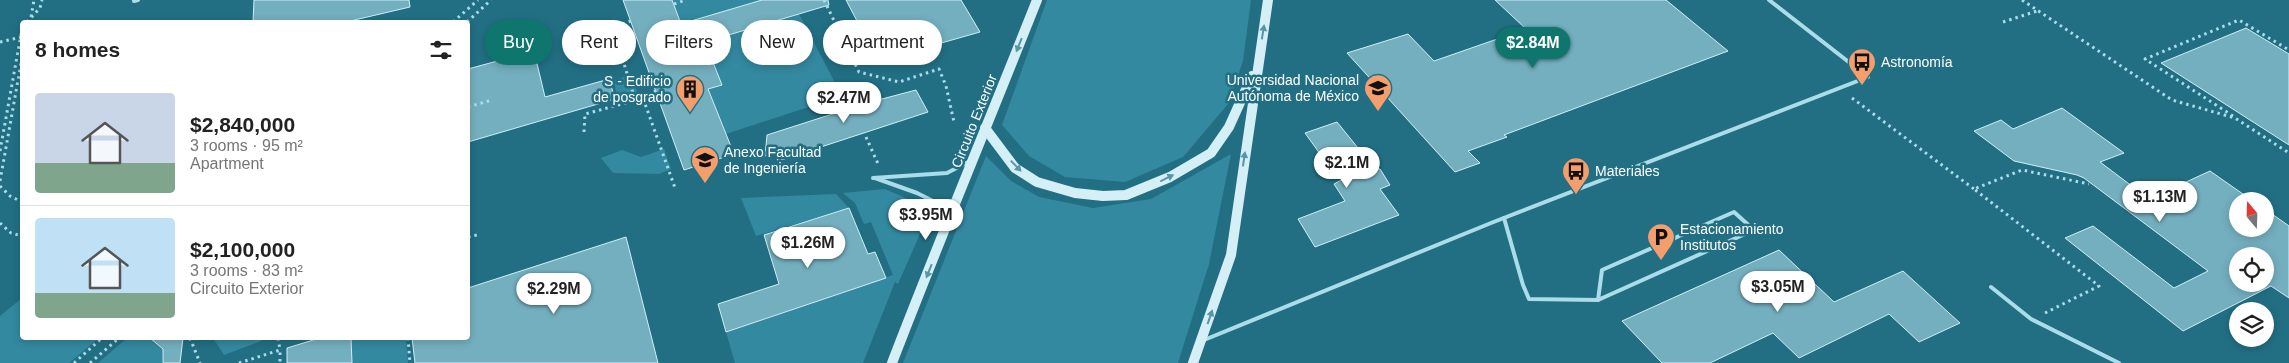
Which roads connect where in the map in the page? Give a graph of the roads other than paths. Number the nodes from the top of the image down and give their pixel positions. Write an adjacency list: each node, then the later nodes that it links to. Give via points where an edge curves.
1 (1037, 0): 5 (street, Circuito Exterior, one-way to 5)
2 (1269, 0): 4 (street, one-way to 2)
3 (1769, 0): 8 (lane, via 1868,77)
4 (1258, 64): 5 (street, one-way to 4, via 1026,177 1068,193 1127,195 1169,178 1210,153 1236,115); 11 (street, one-way to 4, via 1231,255)
5 (985, 128): 6 (street, Circuito Exterior)
6 (974, 160): 7 (street, Circuito Exterior); 7 (lane, via 948,173 873,178 917,193)
7 (950, 210): 12 (street, Circuito Exterior, one-way to 12)
8 (1504, 218): 10 (lane, via 1529,299); 11 (lane)
9 (1991, 287): 14 (lane, via 2031,319)
10 (1598, 300): 10 (lane, via 1728,242 1754,230 1734,212 1602,270)
11 (1202, 341): 13 (street)
12 (892, 363)
13 (1193, 363)
14 (2119, 363)

